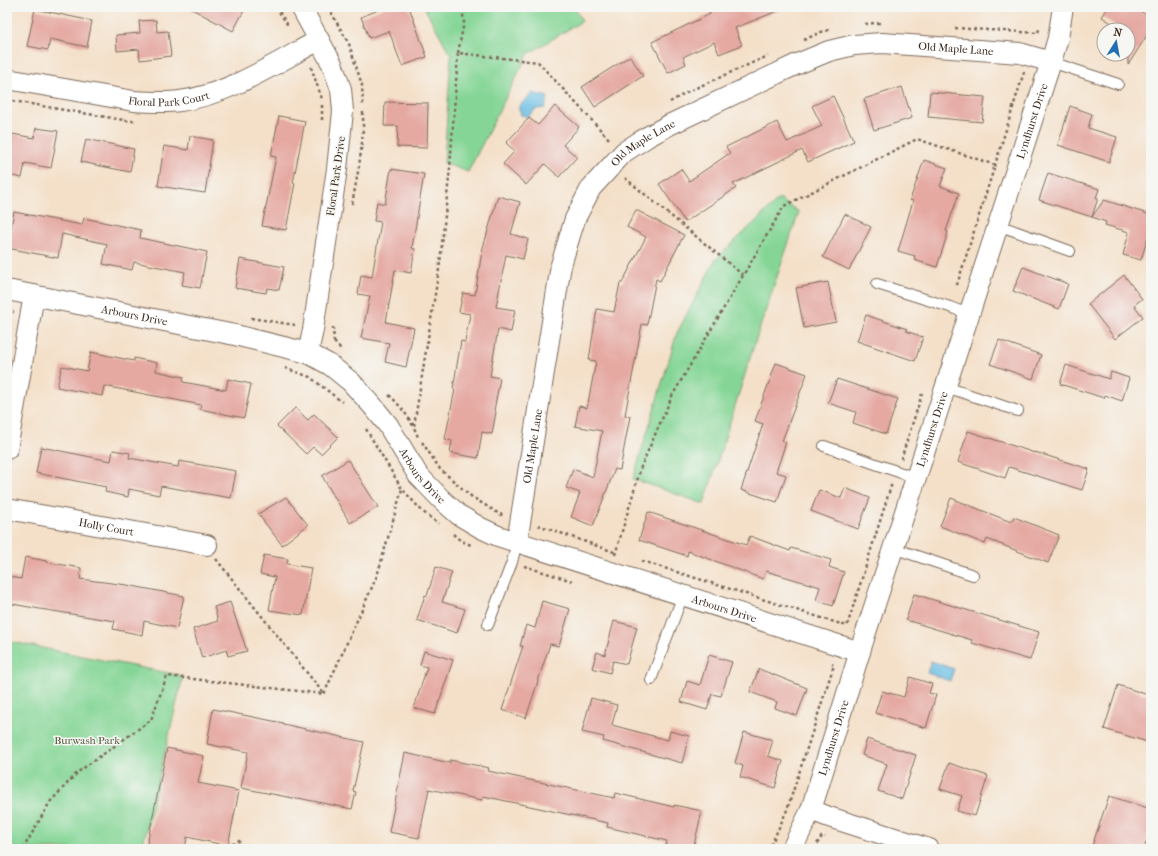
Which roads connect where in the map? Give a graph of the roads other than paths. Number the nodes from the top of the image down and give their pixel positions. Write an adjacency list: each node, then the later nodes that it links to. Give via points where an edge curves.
1 (301, 7): 3 (street, Floral Park Drive)
2 (1063, 7): 4 (street, Lyndhurst Drive)
3 (319, 40): 5 (street, Floral Park Court, via 236,84 213,94 180,102 134,101); 13 (street, Floral Park Drive, via 332,64 341,90 343,110 334,192)
4 (1051, 62): 6 (lane); 7 (street, Lyndhurst Drive); 20 (street, Old Maple Lane, via 1012,53 882,43 854,45 829,51 795,65 670,125 624,152 591,188 575,219 561,266)
5 (7, 78)
6 (1118, 84)
7 (998, 224): 8 (lane); 12 (street, Lyndhurst Drive)
8 (1070, 251)
9 (877, 284): 12 (lane)
10 (7, 290): 11 (street, Arbours Drive)
11 (34, 294): 13 (street, Arbours Drive, via 235,335); 17 (street)
12 (959, 311): 14 (street, Lyndhurst Drive)
13 (308, 353): 20 (street, Arbours Drive, via 330,365 366,398 388,425 418,475 441,499 459,515 481,528)
14 (946, 387): 15 (lane); 18 (street, Lyndhurst Drive)
15 (1018, 411)
16 (824, 446): 18 (lane)
17 (7, 449)
18 (916, 478): 22 (street, Lyndhurst Drive)
19 (7, 509): 21 (street, Holly Court)
20 (517, 542): 24 (street, Arbours Drive); 25 (lane)
21 (206, 545)
22 (894, 548): 23 (lane); 26 (street, Lyndhurst Drive)
23 (973, 575)
24 (683, 595): 26 (street, Arbours Drive); 27 (lane)
25 (488, 625)
26 (860, 652): 28 (street, Lyndhurst Drive)
27 (651, 680)
28 (811, 810): 29 (street, Lyndhurst Drive); 30 (street)
29 (792, 849)
30 (929, 849)

